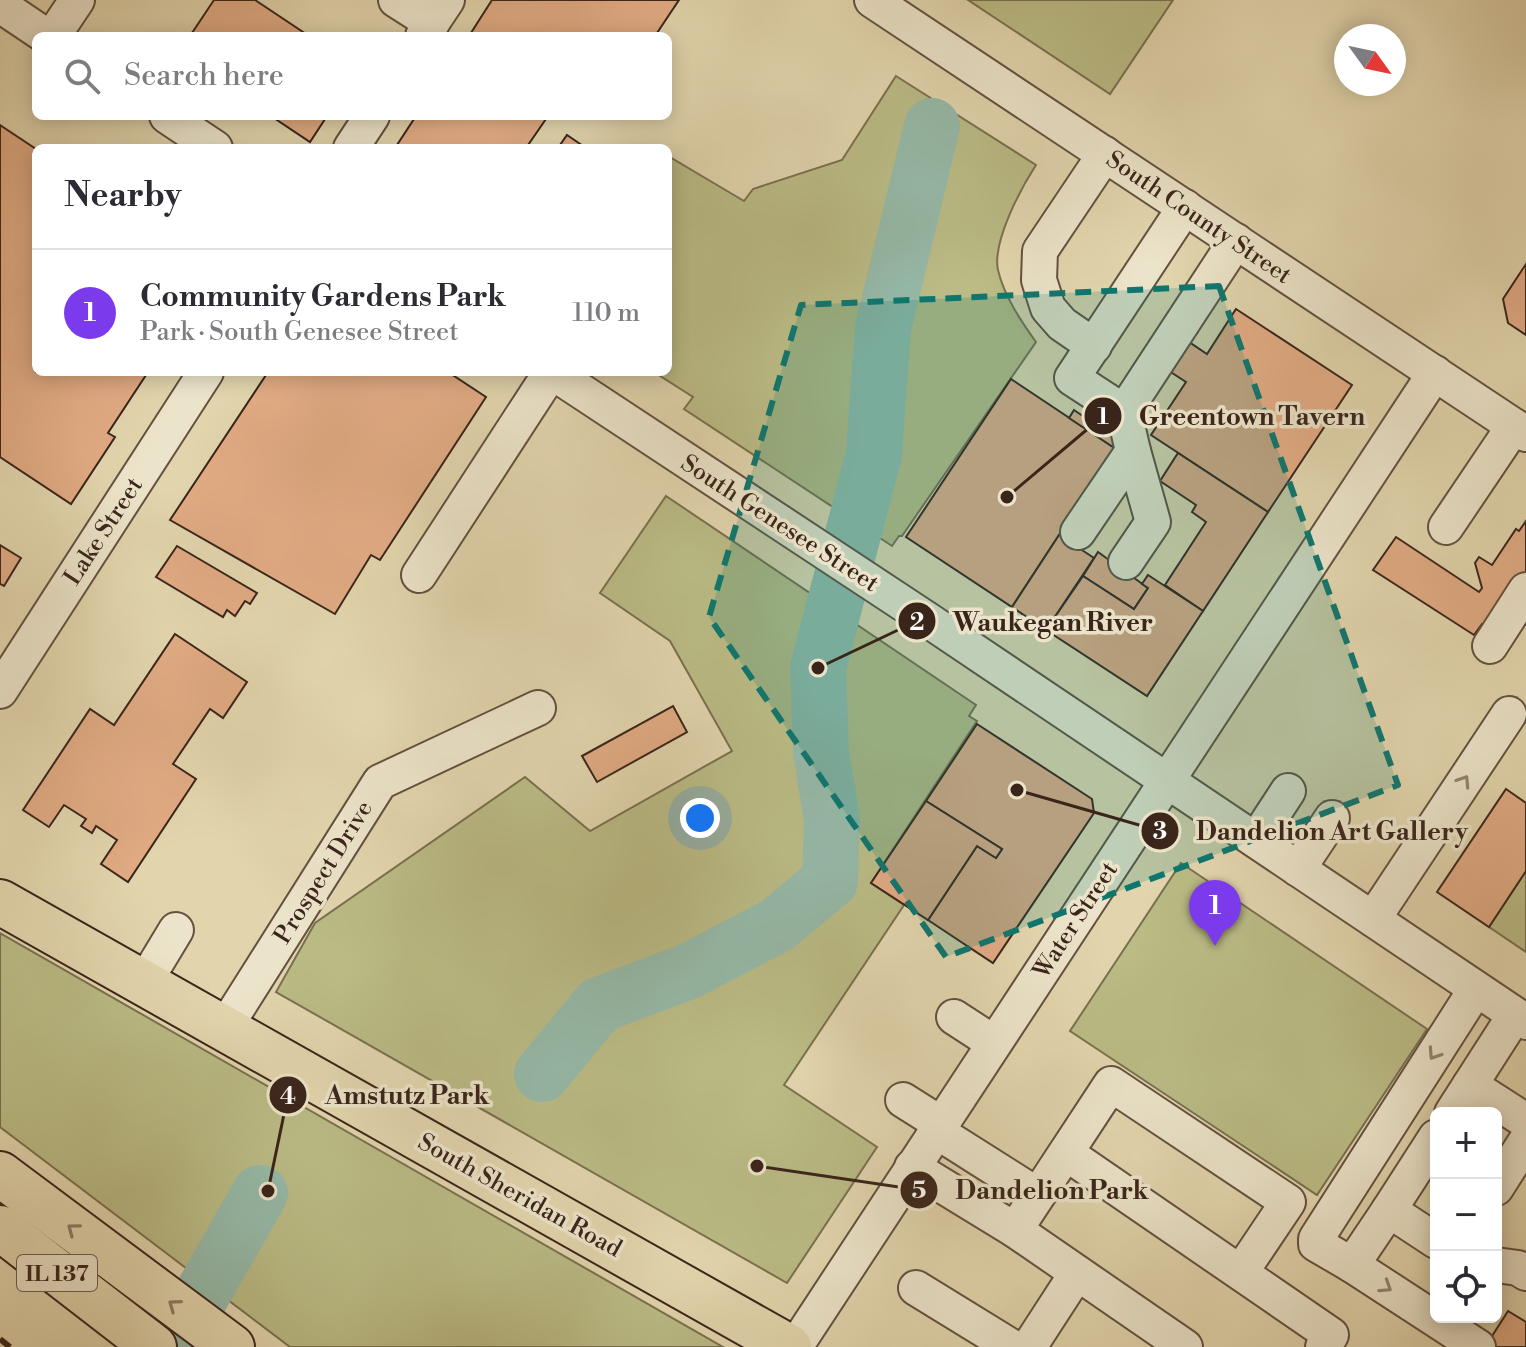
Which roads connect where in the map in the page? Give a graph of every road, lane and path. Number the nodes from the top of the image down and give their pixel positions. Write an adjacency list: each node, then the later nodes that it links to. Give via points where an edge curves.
1 (77, 0): 7 (street)
2 (396, 0): 5 (street)
3 (872, 0): 12 (street, South County Street)
4 (0, 5): 6 (street)
5 (434, 20)
6 (40, 32)
7 (56, 32)
8 (173, 120): 10 (street)
9 (369, 120): 11 (street)
10 (209, 144)
11 (354, 144)
12 (1105, 154): 13 (street, South County Street); 15 (street, via 1040,251 1039,280 1048,308)
13 (1185, 207): 14 (street, South County Street); 15 (street)
14 (1236, 241): 16 (street, South County Street); 20 (street)
15 (1094, 346): 20 (street, via 1072,378)
16 (1435, 373): 21 (street, South County Street); 32 (street, Water Street)
17 (202, 376): 29 (street, Lake Street)
18 (549, 376): 26 (street)
19 (558, 376): 32 (street, South Genesee Street)
20 (1124, 412): 22 (street)
21 (1520, 430): 23 (street)
22 (1133, 451): 24 (street); 25 (street, via 1153,522)
23 (1446, 527)
24 (1078, 532)
25 (1126, 562)
26 (419, 575)
27 (1526, 590): 28 (street)
28 (1490, 646)
29 (0, 691)
30 (538, 708): 44 (street, Prospect Drive, via 380,782)
31 (1520, 711): 38 (street, one-way to 31)
32 (1167, 781): 35 (street, South Genesee Street); 45 (street, Water Street)
33 (1288, 791): 35 (street)
34 (1332, 818): 36 (street)
35 (1256, 840): 36 (street, South Genesee Street)
36 (1298, 869): 38 (street, South Genesee Street)
37 (0, 902): 40 (main road, South Sheridan Road)
38 (1373, 919): 41 (street, South Genesee Street)
39 (176, 930): 40 (street)
40 (144, 983): 44 (main road, South Sheridan Road)
41 (1476, 989): 43 (street, South Genesee Street); 61 (street, one-way to 61, via 1316,1239 1316,1244)
42 (954, 1017): 45 (street)
43 (1520, 1018): 46 (street)
44 (224, 1029): 69 (main road, South Sheridan Road)
45 (994, 1043): 49 (street, Water Street)
46 (1461, 1099): 48 (street)
47 (903, 1100): 49 (street)
48 (1526, 1121)
49 (939, 1127): 53 (street, Water Street); 56 (street)
50 (1526, 1141): 55 (street)
51 (1430, 1146): 57 (street)
52 (1066, 1153): 56 (street); 63 (street); 63 (street, via 1111,1084 1288,1202)
53 (912, 1167): 59 (street); 70 (street, Water Street)
54 (0, 1174): 67 (main road, IL 137, one-way to 54)
55 (1502, 1179)
56 (1037, 1195): 59 (street)
57 (1389, 1210): 60 (street); 61 (street)
58 (0, 1228): 68 (main road, IL 137)
59 (1015, 1230): 64 (street)
60 (1430, 1237)
61 (1352, 1265): 75 (street, one-way to 75)
62 (1502, 1266): 65 (street)
63 (1241, 1272): 74 (street, via 1331,1335)
64 (1077, 1273): 72 (street); 73 (street)
65 (1526, 1273)
66 (916, 1288): 71 (street)
67 (225, 1342)
68 (154, 1347)
69 (789, 1347)
70 (795, 1347)
71 (1012, 1347)
72 (1029, 1347)
73 (1185, 1347)
74 (1323, 1347)
75 (1478, 1347)

